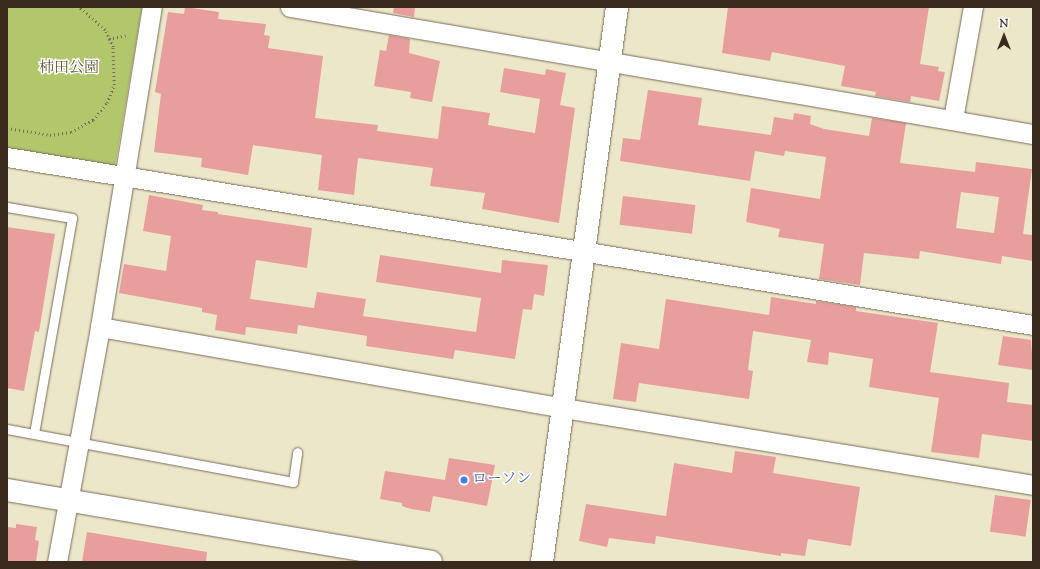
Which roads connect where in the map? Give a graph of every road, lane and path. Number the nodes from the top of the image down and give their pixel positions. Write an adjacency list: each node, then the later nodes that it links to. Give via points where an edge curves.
1 (79, 7): 8 (path, via 105,30 113,47 114,85 107,104 92,120 71,132 50,135)
2 (152, 7): 11 (street)
3 (290, 7): 6 (street)
4 (617, 7): 6 (street)
5 (973, 7): 7 (street)
6 (610, 61): 7 (street); 13 (street)
7 (953, 119): 9 (street)
8 (7, 128)
9 (1033, 134)
10 (7, 157): 11 (street)
11 (125, 176): 13 (street); 15 (street)
12 (7, 206): 18 (lane, via 72,218)
13 (584, 252): 14 (street); 16 (street)
14 (1033, 325)
15 (100, 327): 16 (street); 19 (street)
16 (563, 408): 21 (street); 26 (street)
17 (7, 429): 18 (lane)
18 (34, 434): 19 (lane)
19 (78, 442): 20 (lane, via 293,482); 23 (street)
20 (297, 452)
21 (1033, 485)
22 (7, 490): 23 (street)
23 (67, 500): 24 (street); 25 (street)
24 (57, 562)
25 (431, 562)
26 (542, 562)

